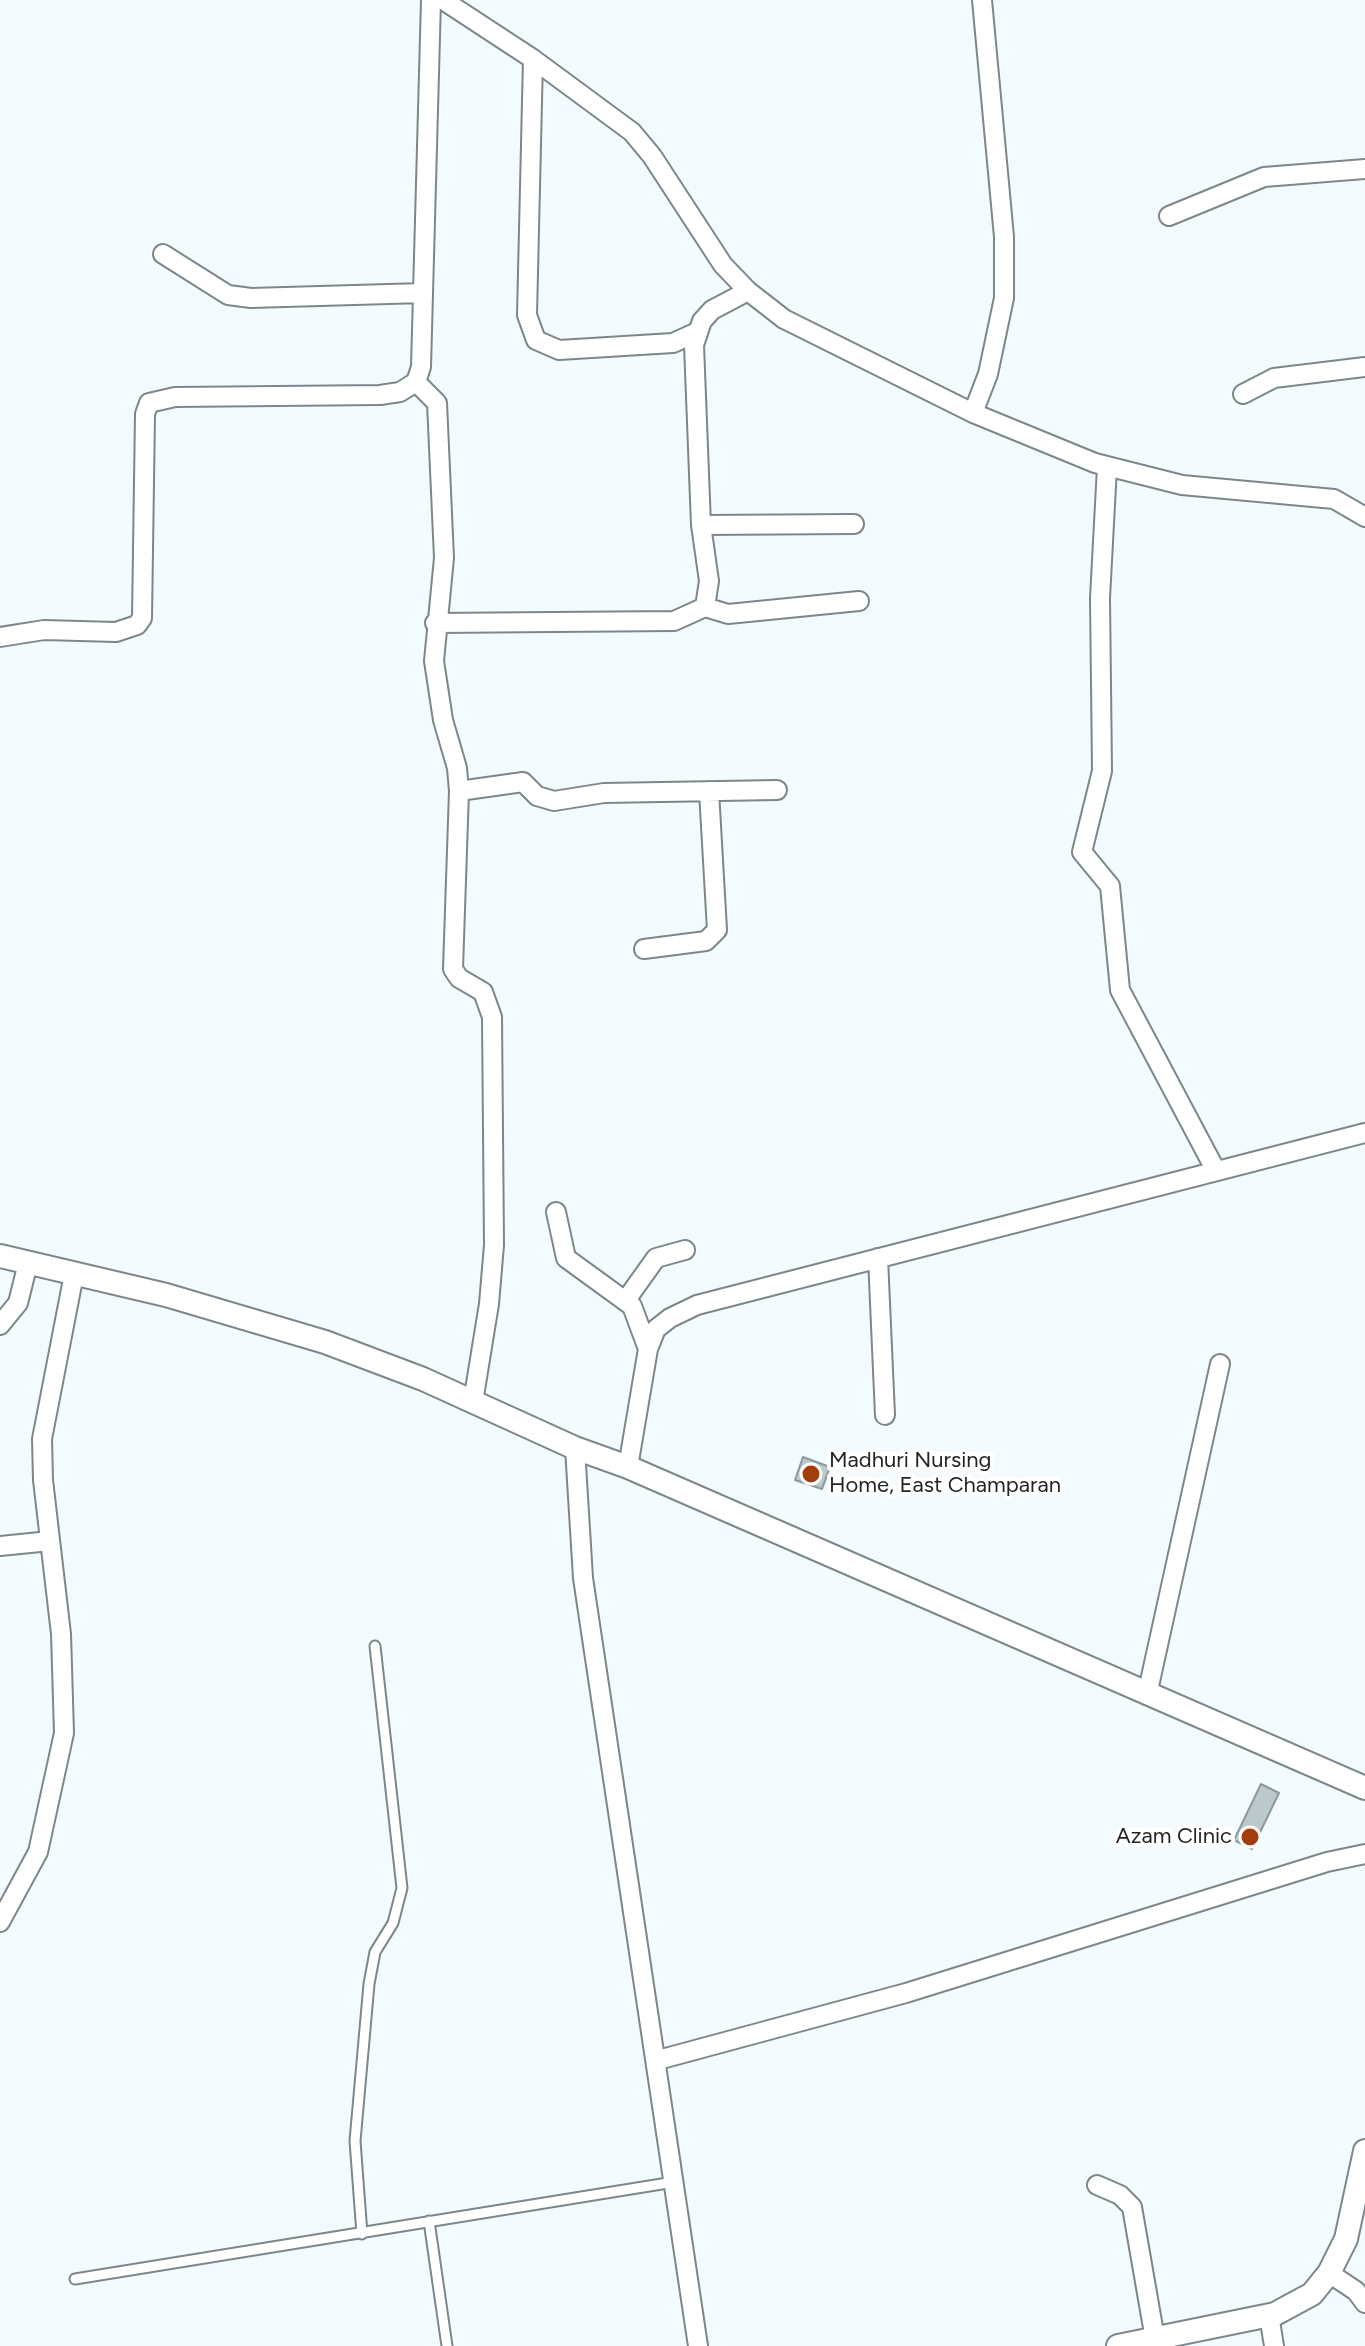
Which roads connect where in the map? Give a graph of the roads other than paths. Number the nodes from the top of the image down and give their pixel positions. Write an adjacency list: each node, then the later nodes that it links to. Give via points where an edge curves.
1 (431, 0): 10 (street)
2 (443, 0): 4 (street)
3 (982, 0): 15 (street, via 1004,237 1004,298 988,374)
4 (472, 10): 5 (street)
5 (533, 59): 9 (street, via 632,132 723,265); 11 (street, via 527,315 536,340 559,350 673,343)
6 (1365, 169): 7 (street, via 1264,177)
7 (1169, 216)
8 (163, 254): 10 (street, via 228,295)
9 (748, 291): 11 (street, via 712,310); 15 (street, via 784,319)
10 (423, 293): 13 (street)
11 (695, 333): 19 (street)
12 (1365, 367): 14 (street, via 1274,378)
13 (416, 382): 22 (street, via 437,403 444,558); 23 (street, via 380,395 175,397 149,403 142,618 116,632 44,630)
14 (1243, 394)
15 (973, 413): 16 (street)
16 (1107, 467): 17 (street, via 1182,485 1334,499); 29 (street, via 1100,598 1102,771 1082,852 1110,886 1120,990)
17 (1365, 517)
18 (854, 524): 19 (street)
19 (701, 525): 21 (street, via 709,581)
20 (859, 601): 21 (street, via 728,614)
21 (705, 607): 22 (street, via 674,621)
22 (435, 623): 25 (street, via 436,680)
23 (0, 637)
24 (777, 790): 26 (street)
25 (459, 791): 26 (street, via 523,782 537,796 554,801 604,793); 40 (street, via 453,969 483,992 492,1017 494,1245)
26 (709, 791): 27 (street, via 717,930 706,941)
27 (644, 949)
28 (1365, 1133): 29 (street)
29 (1216, 1171): 33 (street)
30 (556, 1212): 36 (street, via 566,1258)
31 (685, 1250): 36 (street, via 656,1258)
32 (0, 1256): 34 (street)
33 (878, 1258): 38 (street, via 697,1305 656,1329); 41 (street)
34 (28, 1263): 35 (street); 37 (street, via 18,1303)
35 (74, 1274): 40 (street, via 325,1342); 44 (street, via 42,1439)
36 (626, 1300): 38 (street, via 640,1321)
37 (0, 1325)
38 (648, 1349): 43 (street)
39 (1220, 1364): 47 (street)
40 (473, 1402): 42 (street)
41 (885, 1415)
42 (575, 1448): 43 (street); 51 (street, via 583,1578)
43 (628, 1467): 47 (street)
44 (50, 1541): 45 (street); 50 (street, via 61,1634 64,1733 38,1852)
45 (0, 1546)
46 (375, 1646): 56 (lane, via 402,1888 393,1923 375,1952 369,1984 355,2141)
47 (1147, 1695): 48 (street)
48 (1365, 1788)
49 (1365, 1854): 51 (street, via 906,1993)
50 (0, 1922)
51 (658, 2060): 53 (street)
52 (1365, 2151): 57 (street, via 1346,2239)
53 (674, 2182): 55 (lane); 64 (street)
54 (1097, 2185): 62 (street, via 1132,2207)
55 (429, 2221): 56 (lane); 63 (lane)
56 (362, 2234): 58 (lane)
57 (1329, 2273): 59 (street); 60 (street, via 1312,2294)
58 (75, 2279)
59 (1365, 2303)
60 (1269, 2315): 61 (street); 66 (street)
61 (1192, 2338): 62 (street)
62 (1155, 2339): 65 (street)
63 (447, 2346)
64 (698, 2346)
65 (1118, 2346)
66 (1274, 2346)

